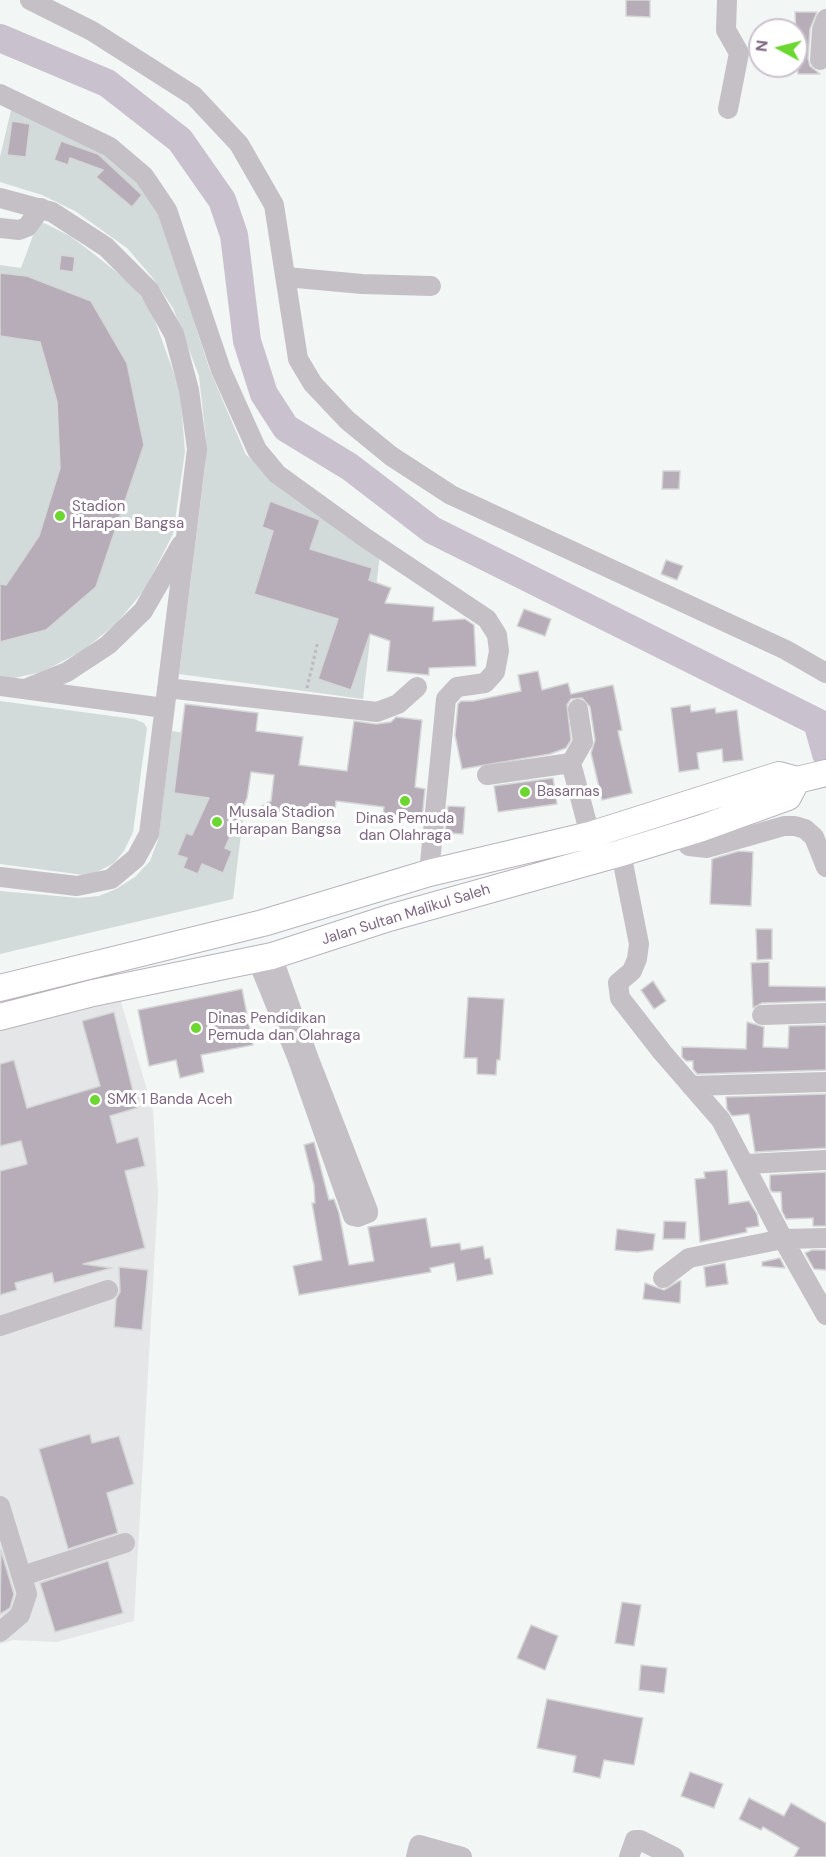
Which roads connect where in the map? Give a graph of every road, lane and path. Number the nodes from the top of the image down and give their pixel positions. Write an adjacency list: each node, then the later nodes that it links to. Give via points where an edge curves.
1 (30, 0): 10 (street, via 92,31 194,96 239,144 274,204)
2 (727, 0): 6 (street, via 726,30 739,53)
3 (826, 19): 4 (street)
4 (820, 60)
5 (1, 102): 29 (street, via 110,147 144,176 167,210 226,380 257,450 277,474 487,619 498,635 495,672 485,683 457,687 446,699)
6 (728, 109)
7 (0, 198): 8 (street)
8 (41, 208): 9 (street, via 27,227); 12 (street, via 106,247 149,290 174,334 189,390 197,449)
9 (0, 228)
10 (286, 277): 11 (street); 14 (street, via 298,359 313,384 347,420 391,456 452,495 786,650)
11 (431, 286)
12 (186, 536): 17 (street); 18 (street, via 143,611 108,645 67,672)
13 (318, 641): 19 (path)
14 (826, 673)
15 (0, 686): 18 (street)
16 (417, 687): 19 (street, via 398,704 377,712)
17 (167, 688): 19 (street); 20 (street)
18 (25, 689): 20 (street)
19 (303, 704)
20 (164, 708): 30 (street, via 148,834 136,858 111,879 76,886)
21 (578, 709): 22 (street, via 583,742)
22 (571, 763): 23 (street); 25 (street)
23 (487, 775)
24 (810, 777): 25 (main road, Jalan Sultan Malikul Saleh, via 779,775); 26 (main road, Jalan Sultan Malikul Saleh, via 788,797)
25 (590, 835): 29 (main road, Jalan Sultan Malikul Saleh)
26 (679, 835): 27 (main road, Jalan Sultan Malikul Saleh); 28 (street, via 689,846 707,848 795,826 814,837)
27 (621, 853): 32 (main road, Jalan Sultan Malikul Saleh); 41 (street, via 639,944 632,971 618,983 620,998)
28 (826, 867)
29 (429, 873): 31 (main road, Jalan Sultan Malikul Saleh)
30 (0, 877)
31 (379, 888): 32 (main road); 34 (main road, Jalan Sultan Malikul Saleh, via 263,923)
32 (389, 918): 33 (main road, Jalan Sultan Malikul Saleh)
33 (265, 957): 33 (street, via 368,1211 358,1217 353,1216); 36 (main road, Jalan Sultan Malikul Saleh)
34 (84, 966): 35 (main road, Jalan Sultan Malikul Saleh); 36 (main road)
35 (0, 988)
36 (93, 993): 39 (main road, Jalan Sultan Malikul Saleh)
37 (826, 1013): 38 (street)
38 (762, 1015)
39 (0, 1017)
40 (826, 1082): 41 (street)
41 (691, 1086): 43 (street, via 722,1120)
42 (826, 1160): 43 (street)
43 (746, 1164): 45 (street)
44 (826, 1238): 45 (street)
45 (783, 1239): 46 (street, via 689,1258); 48 (street)
46 (663, 1278)
47 (108, 1290): 49 (street)
48 (826, 1316)
49 (0, 1326)
50 (0, 1506): 52 (street)
51 (124, 1543): 52 (street)
52 (22, 1576): 53 (street, via 26,1605)
53 (0, 1632)
54 (416, 1857): 55 (street, via 419,1845)
55 (462, 1857)
56 (629, 1857): 57 (street, via 638,1839)
57 (674, 1857)

